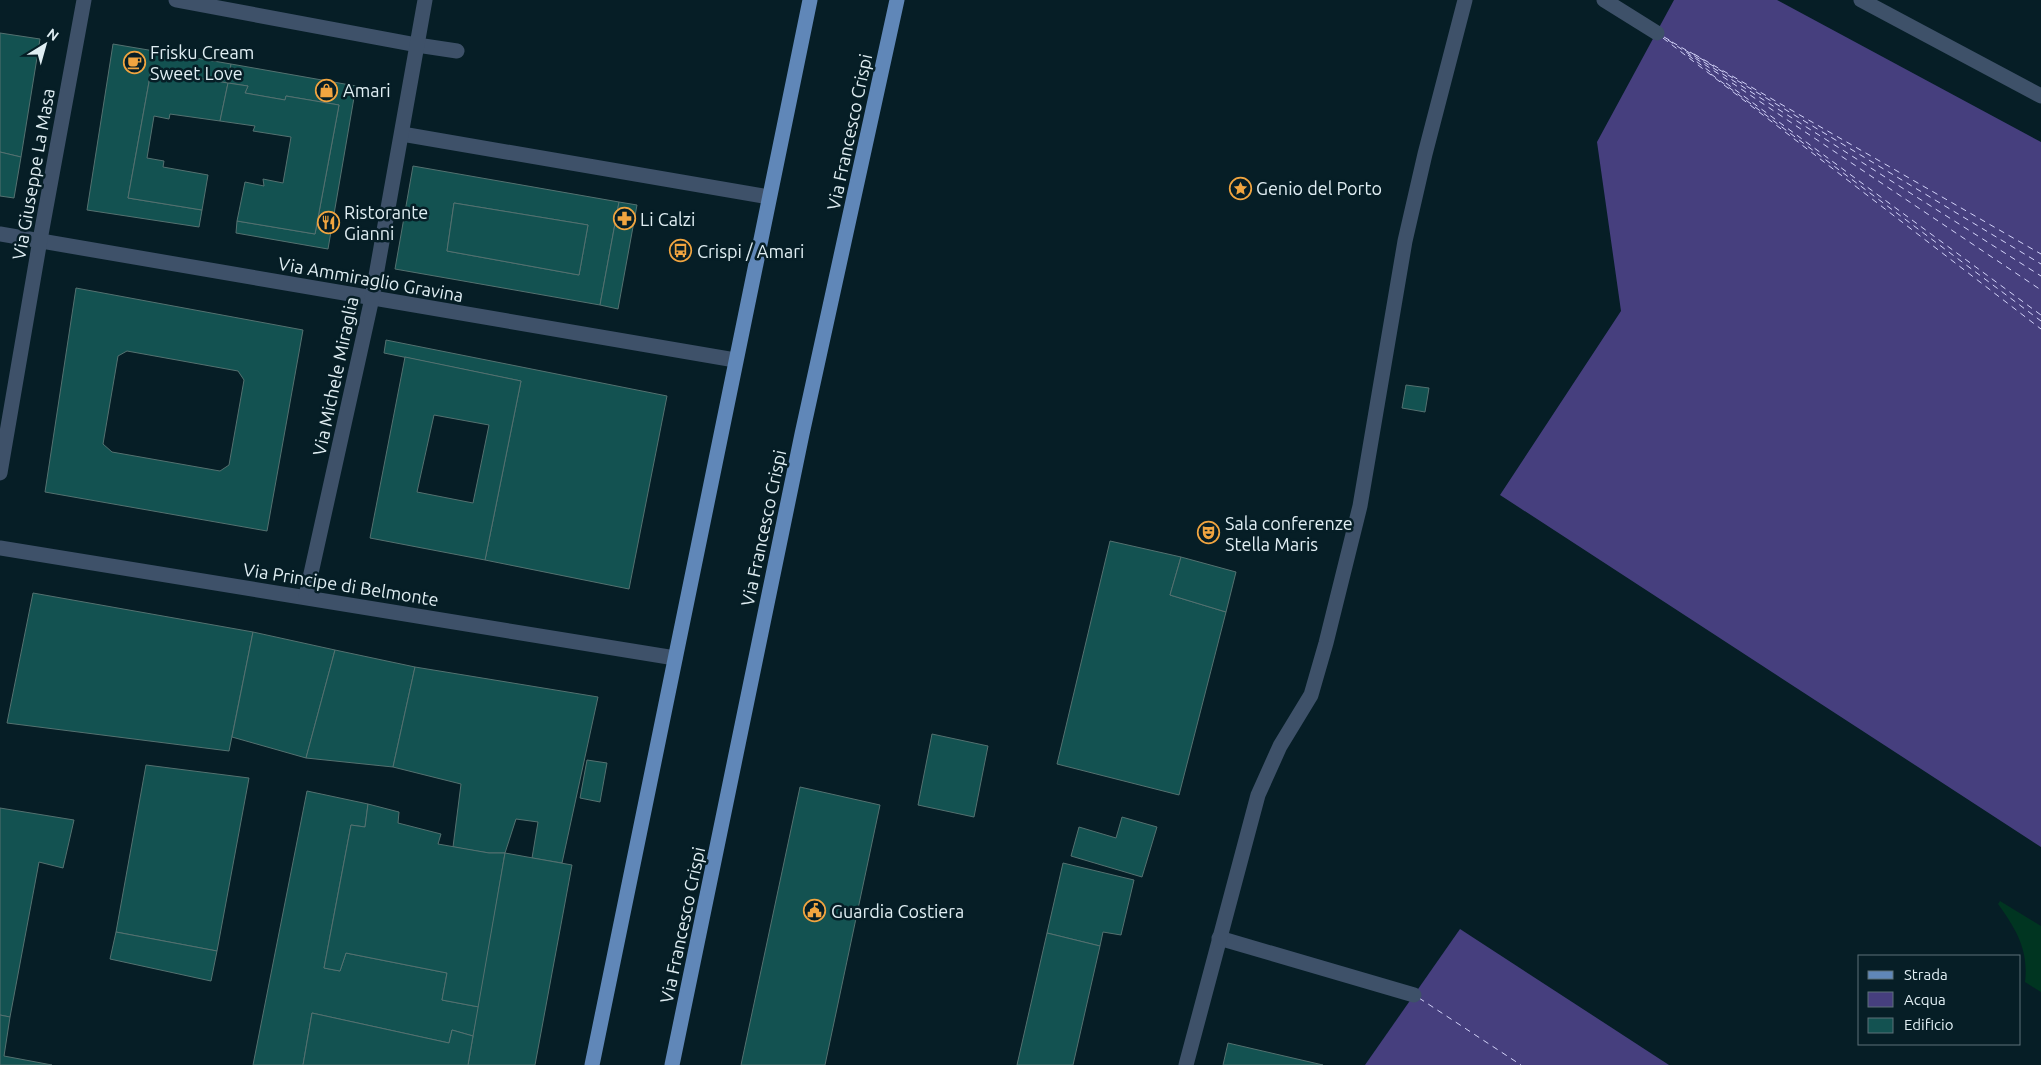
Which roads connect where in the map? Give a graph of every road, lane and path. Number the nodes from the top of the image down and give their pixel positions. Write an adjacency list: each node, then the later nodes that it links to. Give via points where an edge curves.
1 (84, 0): 16 (street, Via Giuseppe La Masa)
2 (176, 0): 10 (street)
3 (425, 0): 10 (street, Via Michele Miraglia)
4 (810, 0): 14 (main road)
5 (896, 0): 26 (main road, Via Francesco Crispi, via 802,434)
6 (1465, 0): 23 (street, via 1405,241 1360,506 1326,643 1311,694 1280,746 1258,795)
7 (1604, 0): 9 (street)
8 (1861, 0): 12 (street)
9 (1657, 33)
10 (417, 45): 11 (street); 13 (street, Via Michele Miraglia)
11 (457, 50)
12 (2041, 96)
13 (402, 134): 14 (street); 17 (street, Via Michele Miraglia)
14 (768, 197): 18 (main road)
15 (0, 234): 16 (street, Via Ammiraglio Gravina)
16 (40, 240): 17 (street, Via Ammiraglio Gravina); 19 (street, Via Giuseppe La Masa)
17 (372, 298): 18 (street, Via Ammiraglio Gravina); 21 (street, Via Michele Miraglia)
18 (735, 360): 22 (main road)
19 (0, 473)
20 (0, 548): 21 (street, Via Principe di Belmonte)
21 (306, 596): 22 (street, Via Principe di Belmonte)
22 (675, 658): 25 (main road)
23 (1219, 938): 24 (street); 27 (street)
24 (1414, 995)
25 (592, 1065)
26 (672, 1065)
27 (1186, 1065)

